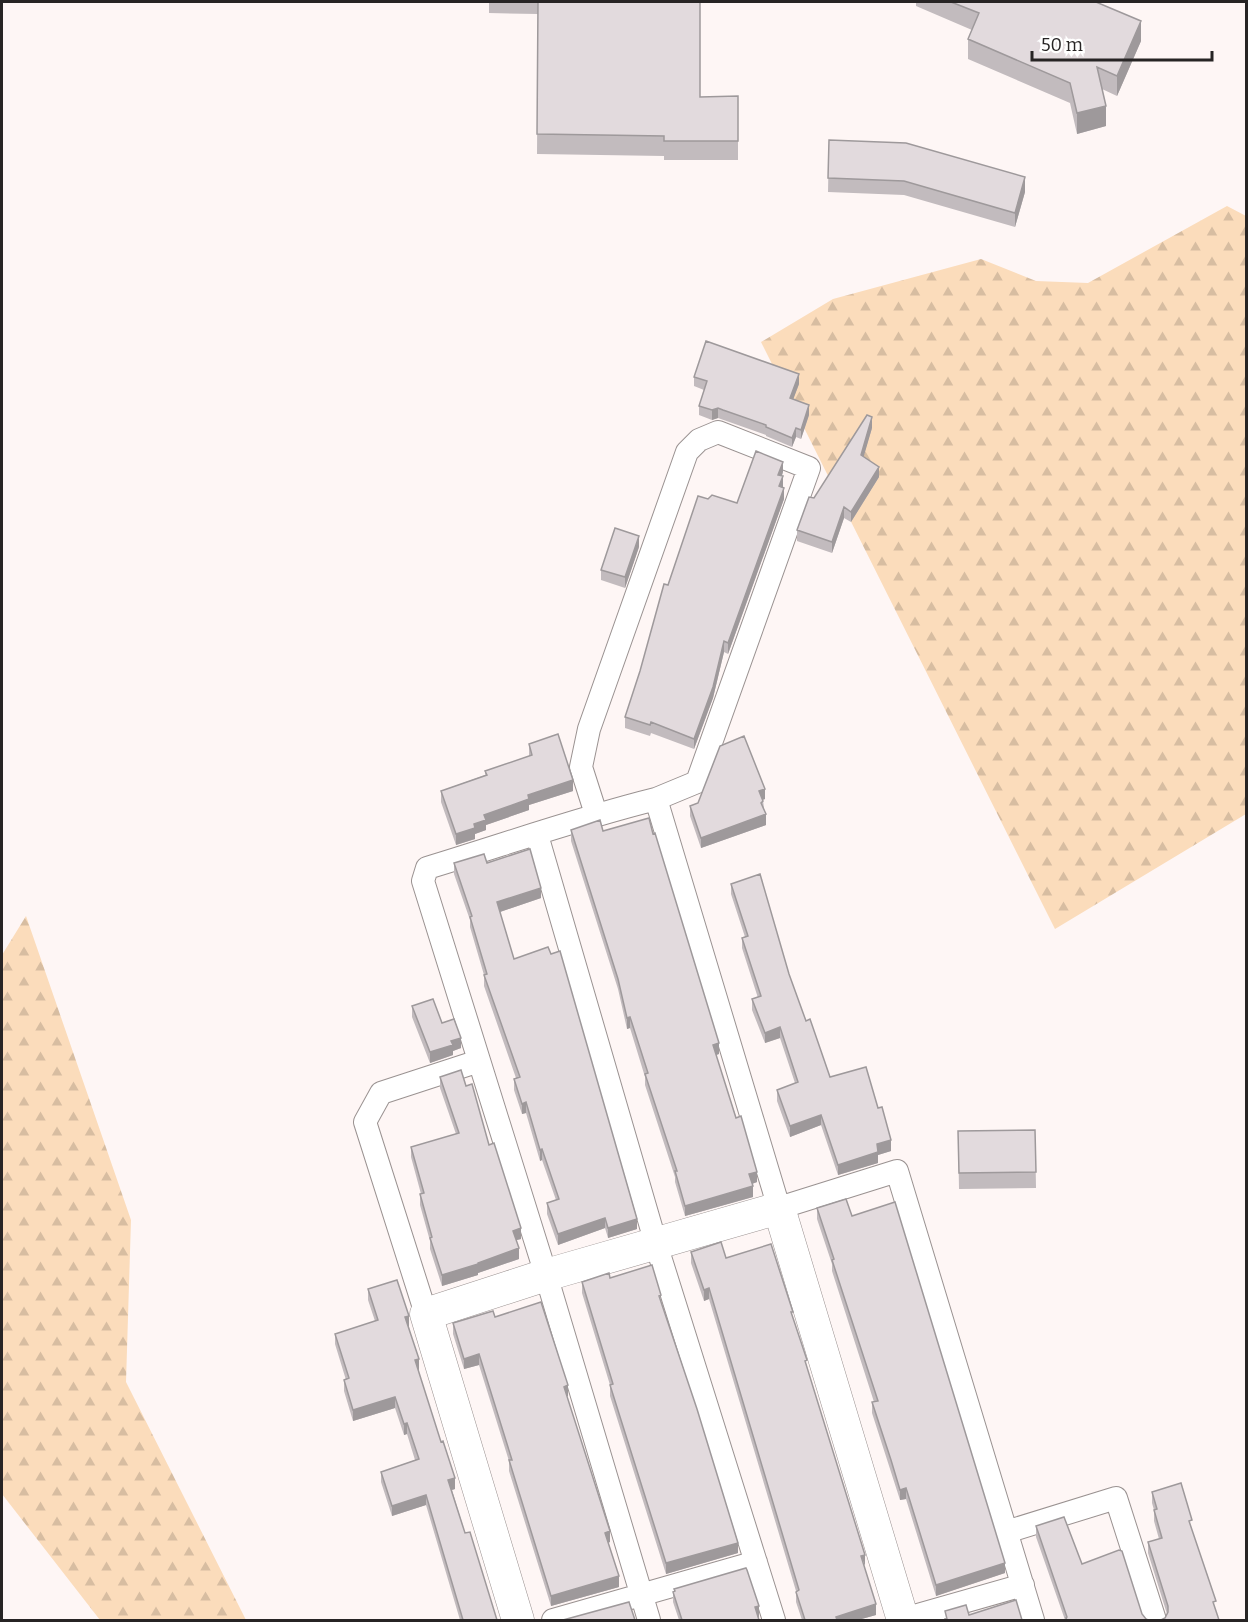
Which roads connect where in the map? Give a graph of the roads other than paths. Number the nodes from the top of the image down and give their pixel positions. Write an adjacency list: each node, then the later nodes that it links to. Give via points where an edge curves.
1 (656, 800): 2 (street); 2 (street, via 697,782 809,468 718,432 699,440 687,452 589,729 580,767); 5 (street)
2 (596, 814): 3 (street)
3 (537, 835): 4 (street, via 427,868 423,881); 6 (street)
4 (479, 1061): 7 (street); 8 (street, via 381,1093 365,1122)
5 (779, 1208): 6 (street); 9 (street, via 897,1172); 17 (street)
6 (656, 1244): 7 (street); 10 (street)
7 (546, 1275): 8 (street); 12 (street)
8 (426, 1314): 13 (street)
9 (1006, 1532): 11 (street); 19 (street, via 1116,1498)
10 (756, 1562): 12 (street); 16 (street)
11 (1023, 1585): 17 (street); 18 (street)
12 (641, 1594): 14 (street); 15 (street)
13 (518, 1620)
14 (553, 1620)
15 (649, 1620)
16 (774, 1620)
17 (902, 1620)
18 (1034, 1620)
19 (1155, 1620)

